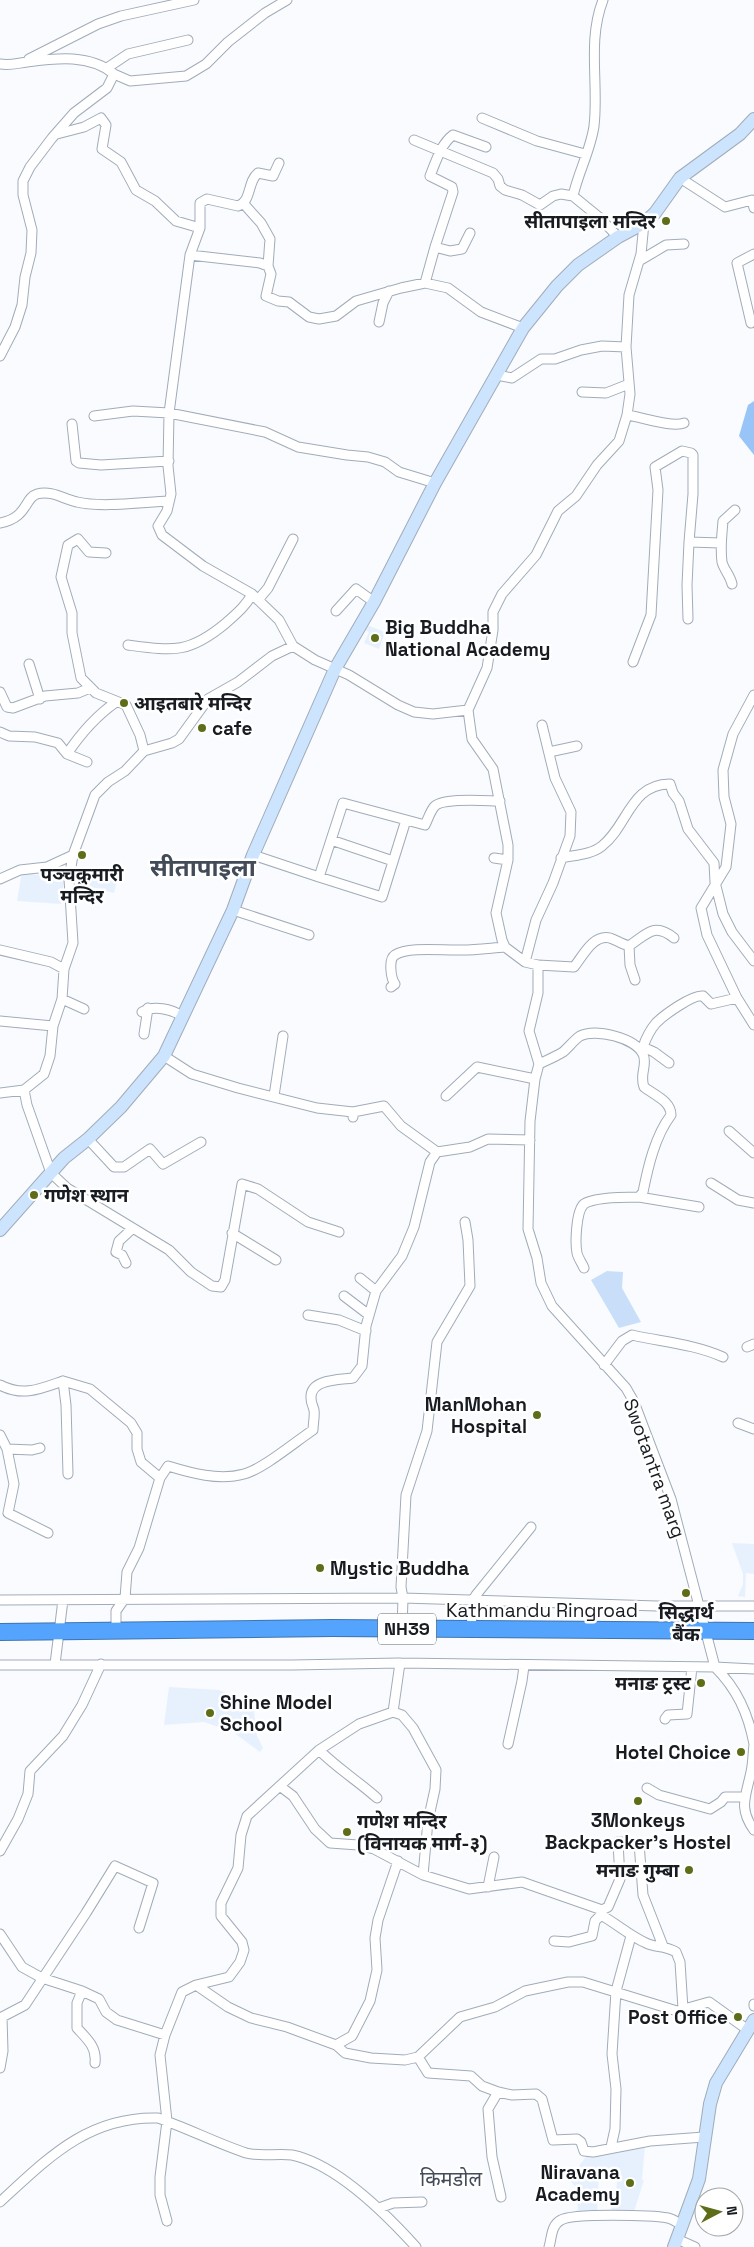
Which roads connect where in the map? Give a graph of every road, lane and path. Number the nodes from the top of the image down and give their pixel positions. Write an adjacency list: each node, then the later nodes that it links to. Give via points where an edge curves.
1 (194, 0): 6 (street, via 98,24)
2 (287, 0): 7 (street, via 265,13 206,64 186,76 130,81)
3 (603, 0): 14 (street, via 595,38 594,128)
4 (188, 40): 7 (street, via 128,54)
5 (0, 64): 6 (street)
6 (18, 64): 7 (street, via 83,59)
7 (110, 71): 10 (street, via 107,88 74,113)
8 (482, 118): 14 (street, via 537,141)
9 (754, 119): 16 (main road, via 740,134)
10 (57, 134): 21 (street, via 84,127 101,118 106,125 102,150 121,162 136,190 155,200 176,221); 37 (street, via 23,182 32,230 31,254 22,305)
11 (414, 140): 13 (street)
12 (486, 147): 13 (street, via 453,135 446,140)
13 (440, 152): 17 (street, via 493,173 505,190 522,195 540,206 553,196); 25 (street, via 430,176 452,187 453,192)
14 (585, 154): 17 (street)
15 (279, 164): 19 (street, via 273,176 258,173 254,176)
16 (680, 178): 18 (street, via 726,207); 20 (main road)
17 (573, 196): 23 (street)
18 (753, 202)
19 (244, 204): 21 (street, via 238,206 207,199 200,203); 29 (street, via 270,239)
20 (644, 223): 23 (main road); 28 (street)
21 (200, 228): 27 (street)
22 (470, 233): 25 (street, via 462,249 450,251)
23 (618, 237): 35 (main road, via 569,274)
24 (684, 244): 28 (street, via 666,245)
25 (434, 247): 30 (street)
26 (754, 254): 32 (street, via 737,262)
27 (190, 255): 29 (street); 41 (street)
28 (639, 261): 36 (street, via 628,295)
29 (268, 266): 31 (street, via 271,274 266,296 289,302 309,317 336,316 356,301)
30 (425, 283): 31 (street); 35 (street, via 448,288 481,312)
31 (389, 291): 33 (street, via 382,303)
32 (750, 302): 34 (street)
33 (379, 322)
34 (751, 323)
35 (523, 328): 38 (main road)
36 (626, 347): 38 (street, via 602,346 581,350 555,359 541,359 512,378); 39 (street)
37 (0, 356)
38 (497, 375): 47 (main road)
39 (629, 384): 40 (street, via 606,392); 43 (street)
40 (582, 392)
41 (169, 413): 42 (street, via 133,411); 46 (street); 47 (street, via 265,432 298,446 368,457 385,462 399,472)
42 (94, 416)
43 (627, 416): 44 (street, via 676,426); 70 (street, via 619,442 597,465 576,496 558,511 536,555 502,594 493,612 487,668)
44 (684, 423)
45 (72, 424): 46 (street, via 76,461 79,463)
46 (169, 461): 48 (street)
47 (435, 483): 57 (main road)
48 (169, 501): 50 (street, via 78,502 51,492 30,498 21,514 9,522); 56 (street, via 158,526 162,535 203,566)
49 (735, 510): 53 (street, via 723,521)
50 (0, 523)
51 (293, 539): 56 (street, via 268,588)
52 (690, 542): 53 (street); 59 (street); 62 (street, via 693,455 682,451 655,468 658,490 651,615)
53 (721, 543): 55 (street, via 722,564)
54 (106, 553): 65 (street, via 89,552 78,539 68,545 61,577 72,613 79,671)
55 (732, 584)
56 (255, 597): 60 (street, via 195,645 167,650); 61 (street, via 279,620)
57 (374, 602): 58 (street, via 356,590); 64 (main road)
58 (336, 611)
59 (688, 619)
60 (128, 645)
61 (293, 646): 64 (street); 74 (street, via 272,656 238,682 208,699 178,739)
62 (633, 662)
63 (29, 664): 68 (street)
64 (335, 669): 70 (street, via 414,712 432,714); 80 (main road)
65 (90, 688): 68 (street, via 78,693); 69 (street)
66 (0, 692): 68 (street, via 10,708)
67 (754, 695): 87 (street, via 733,734 725,758 723,781 731,824 726,867)
68 (40, 698)
69 (116, 702): 72 (street, via 85,729 67,754 58,744); 74 (street, via 126,705)
70 (468, 710): 76 (street, via 472,739 493,769)
71 (542, 725): 75 (street)
72 (0, 732)
73 (577, 746): 75 (street)
74 (144, 751): 79 (street, via 95,795)
75 (549, 752): 82 (street, via 555,778 571,812 570,836)
76 (500, 801): 77 (street, via 444,802 435,806 425,825); 83 (street)
77 (406, 820): 78 (street, via 343,803); 84 (street)
78 (331, 840): 84 (street); 85 (street)
79 (73, 855): 86 (street, via 47,867 20,870); 97 (street, via 69,879 73,943)
80 (253, 855): 85 (street); 88 (main road)
81 (494, 858): 83 (street)
82 (561, 858): 87 (street, via 601,847 614,835 635,799 660,784 670,784 688,829 714,863); 95 (street, via 536,920)
83 (508, 860): 92 (street, via 496,913)
84 (393, 861): 85 (street, via 382,897)
85 (319, 877)
86 (0, 879)
87 (715, 882): 94 (street, via 723,914); 100 (street, via 701,908 707,935)
88 (233, 910): 89 (street); 103 (main road)
89 (309, 935)
90 (674, 938): 91 (street, via 664,930 653,930)
91 (629, 946): 96 (street, via 602,938 596,940 574,967); 98 (street)
92 (505, 947): 95 (street); 99 (street, via 419,950 395,955 391,959 395,984)
93 (0, 950): 97 (street, via 51,962)
94 (754, 961)
95 (525, 962): 96 (street)
96 (538, 965): 112 (street, via 538,994 529,1031)
97 (64, 969): 101 (street)
98 (635, 980)
99 (390, 987)
100 (737, 998): 105 (street); 109 (street, via 712,1004 703,996 696,997 656,1023)
101 (62, 999): 102 (street); 106 (street)
102 (84, 1009)
103 (182, 1016): 107 (street, via 173,1010 145,1010); 110 (main road)
104 (0, 1021): 106 (street)
105 (754, 1024)
106 (53, 1026): 114 (street, via 50,1056 44,1074)
107 (144, 1034)
108 (283, 1036): 116 (street)
109 (641, 1048): 111 (street, via 654,1052); 112 (street, via 620,1037 581,1036 563,1052); 123 (street, via 644,1087 668,1104 671,1112)
110 (164, 1056): 116 (street, via 192,1074); 120 (main road, via 121,1107)
111 (669, 1063)
112 (539, 1064): 113 (street, Swotantra marg)
113 (535, 1079): 117 (street, via 477,1067); 121 (street, Swotantra marg)
114 (24, 1090): 115 (street); 126 (street)
115 (0, 1093)
116 (274, 1096): 124 (street, via 353,1114 384,1106 401,1126)
117 (446, 1096)
118 (672, 1124): 123 (street)
119 (729, 1131): 125 (street)
120 (88, 1139): 122 (street, via 114,1167 124,1167 150,1150 163,1164); 126 (main road)
121 (530, 1140): 124 (street, via 488,1139 470,1147); 146 (street, Swotantra marg, via 528,1229 541,1283 552,1306)
122 (201, 1142)
123 (654, 1150): 128 (street)
124 (437, 1152): 140 (street, via 430,1162 414,1228 402,1256)
125 (754, 1153)
126 (51, 1173): 132 (street, via 67,1188); 133 (main road)
127 (711, 1183): 129 (street, via 738,1200)
128 (639, 1197): 130 (street); 138 (street, via 584,1204 577,1219 577,1254)
129 (754, 1203)
130 (699, 1207)
131 (465, 1222): 159 (street, via 470,1286 438,1342 427,1431 406,1495)
132 (133, 1228): 135 (street, via 169,1250 191,1272 212,1286 221,1287); 137 (street, via 119,1241 116,1252)
133 (0, 1230)
134 (339, 1232): 135 (street, via 308,1222 258,1189 242,1184)
135 (232, 1234): 136 (street)
136 (276, 1260)
137 (126, 1263)
138 (584, 1268)
139 (360, 1278): 140 (street)
140 (376, 1291): 143 (street)
141 (344, 1296): 143 (street)
142 (308, 1315): 144 (street, via 339,1320)
143 (370, 1315): 144 (street)
144 (366, 1331): 155 (street, via 362,1366 353,1378 320,1383 311,1392 315,1412 313,1430 244,1474 216,1476 168,1466)
145 (723, 1357): 146 (street, via 696,1346 632,1336 622,1341)
146 (604, 1365): 164 (street, Swotantra marg, via 626,1388 634,1402 671,1499)
147 (63, 1380): 148 (street, via 32,1392); 154 (street); 155 (street, via 90,1389 131,1423 137,1433 141,1462)
148 (0, 1385)
149 (738, 1423): 150 (street)
150 (754, 1429)
151 (0, 1435): 153 (street)
152 (40, 1448): 153 (street)
153 (7, 1449): 157 (street, via 14,1484 8,1513)
154 (68, 1474)
155 (160, 1478): 158 (street, via 139,1548 127,1572)
156 (531, 1527): 162 (street)
157 (48, 1533)
158 (125, 1598): 159 (street); 161 (street); 168 (street, via 116,1611)
159 (403, 1598): 162 (street); 165 (street)
160 (0, 1600): 161 (street)
161 (63, 1600): 167 (street)
162 (473, 1600): 164 (street); 166 (street)
163 (754, 1606): 164 (street)
164 (699, 1607): 171 (street, Swotantra marg)
165 (402, 1629): 166 (highway, Kathmandu Ringroad / NH39); 168 (highway, Kathmandu Ringroad / NH39)
166 (471, 1630): 171 (highway, Kathmandu Ringroad / NH39)
167 (60, 1631): 168 (highway, Kathmandu Ringroad / NH39); 170 (highway, NH39); 173 (street)
168 (116, 1631)
169 (754, 1631): 171 (highway, Kathmandu Ringroad / NH39)
170 (0, 1632)
171 (705, 1632): 178 (street, Swotantra marg)
172 (400, 1663): 174 (street); 176 (street); 180 (street)
173 (55, 1664): 174 (street); 175 (street)
174 (101, 1664): 190 (street, via 63,1736 30,1771 28,1794)
175 (0, 1665)
176 (524, 1666): 177 (street); 182 (street)
177 (692, 1667): 178 (street); 181 (street, via 687,1714)
178 (715, 1667): 179 (street); 183 (street, via 740,1698)
179 (754, 1669)
180 (393, 1712): 184 (street, via 359,1724); 193 (street, via 402,1715 413,1728 436,1770)
181 (665, 1718)
182 (508, 1744)
183 (754, 1744): 187 (street)
184 (319, 1750): 185 (street); 188 (street)
185 (281, 1786): 192 (street, via 293,1796 315,1829 330,1843 374,1849); 202 (street, via 247,1816 241,1835 238,1868 221,1903 224,1922 242,1942 244,1950 240,1962 228,1977)
186 (648, 1788): 187 (street, via 710,1809 725,1796)
187 (744, 1797): 189 (street, via 744,1810)
188 (377, 1798)
189 (754, 1830)
190 (0, 1851)
191 (494, 1857): 194 (street)
192 (398, 1861): 193 (street); 209 (street, via 378,1920 375,1938 377,1970 370,2000 352,2036)
193 (423, 1875): 194 (street, via 469,1889)
194 (488, 1887): 195 (street, via 522,1882)
195 (601, 1912): 198 (street); 199 (street, via 592,1936); 200 (street, via 608,1907 620,1879 618,1842 639,1843 643,1896)
196 (139, 1928): 201 (street, via 153,1884 115,1866)
197 (0, 1934): 201 (street, via 22,1967)
198 (631, 1936): 200 (street, via 649,1945); 204 (street)
199 (554, 1942)
200 (664, 1946): 205 (street, via 676,1952 680,1962)
201 (42, 1978): 203 (street); 206 (street, via 25,2005)
202 (196, 1986): 208 (street, via 182,1992); 209 (street, via 251,2018)
203 (82, 1991): 208 (street, via 98,2000 117,2020); 212 (street, via 77,2003 77,2028 93,2045)
204 (616, 1991): 205 (street, via 677,2011); 211 (street, via 577,1981 525,1991 495,2007 460,2017); 217 (street, via 612,2054 616,2089 615,2129)
205 (684, 2010): 207 (street, via 709,2002)
206 (1, 2016): 210 (street)
207 (751, 2025): 216 (main road, via 716,2083)
208 (165, 2035): 215 (street, via 160,2055)
209 (336, 2045): 211 (street, via 346,2053 371,2058 405,2060)
210 (2, 2051): 213 (street)
211 (418, 2057): 214 (street, via 428,2073 471,2076 482,2086)
212 (95, 2063)
213 (0, 2068)
214 (498, 2092): 217 (street, via 540,2096 553,2140 577,2139 587,2152); 218 (street, via 488,2109 492,2158)
215 (167, 2121): 219 (street, via 151,2117 114,2122 76,2137); 221 (street, via 248,2153 293,2156 314,2163); 222 (street, via 160,2195)
216 (704, 2137): 217 (street); 223 (main road, via 699,2179)
217 (611, 2147)
218 (501, 2197)
219 (0, 2202)
220 (422, 2202): 221 (street, via 393,2203)
221 (380, 2208): 225 (street)
222 (167, 2221)
223 (682, 2225): 224 (main road); 226 (street, via 669,2218 592,2216 562,2219 554,2226)
224 (675, 2243): 227 (street)
225 (416, 2247)
226 (549, 2247)
227 (695, 2247)

